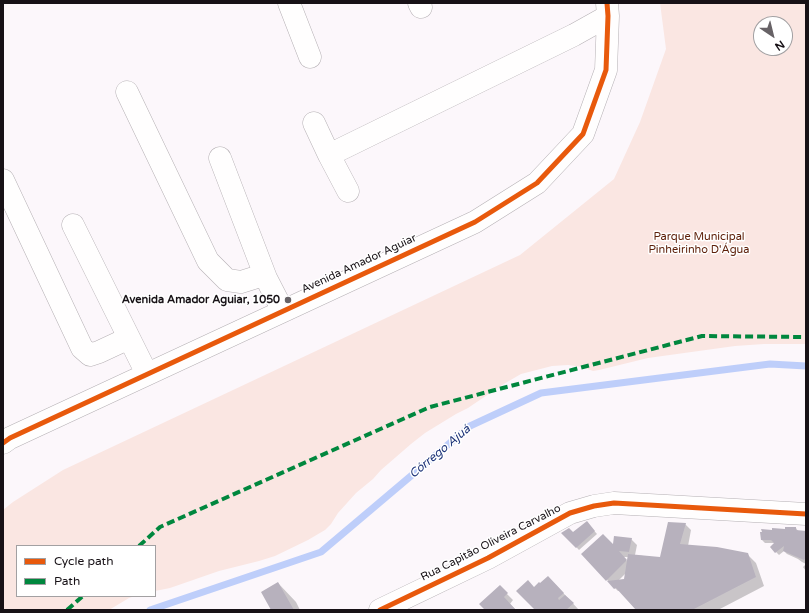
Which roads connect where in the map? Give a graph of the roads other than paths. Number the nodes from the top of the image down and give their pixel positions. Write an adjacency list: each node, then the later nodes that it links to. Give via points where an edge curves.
1 (289, 3): 3 (street)
2 (608, 9): 6 (street, via 567,39); 12 (street, Avenida Amador Aguiar, via 606,70 583,134 537,183 475,222)
3 (310, 57)
4 (127, 92): 11 (street, via 208,261 226,280 241,282 257,277)
5 (314, 123): 6 (street)
6 (329, 155): 9 (street)
7 (220, 158): 11 (street)
8 (3, 180): 13 (street, via 82,348 90,355)
9 (348, 191)
10 (74, 225): 13 (street)
11 (266, 278): 12 (street)
12 (283, 311): 14 (street, Avenida Amador Aguiar)
13 (129, 338): 14 (street)
14 (147, 374): 15 (street, Avenida Amador Aguiar)
15 (5, 435)
16 (806, 514): 17 (street, Rua Capitão Oliveira Carvalho, via 614,503 594,506 570,513 488,558)
17 (380, 610)

